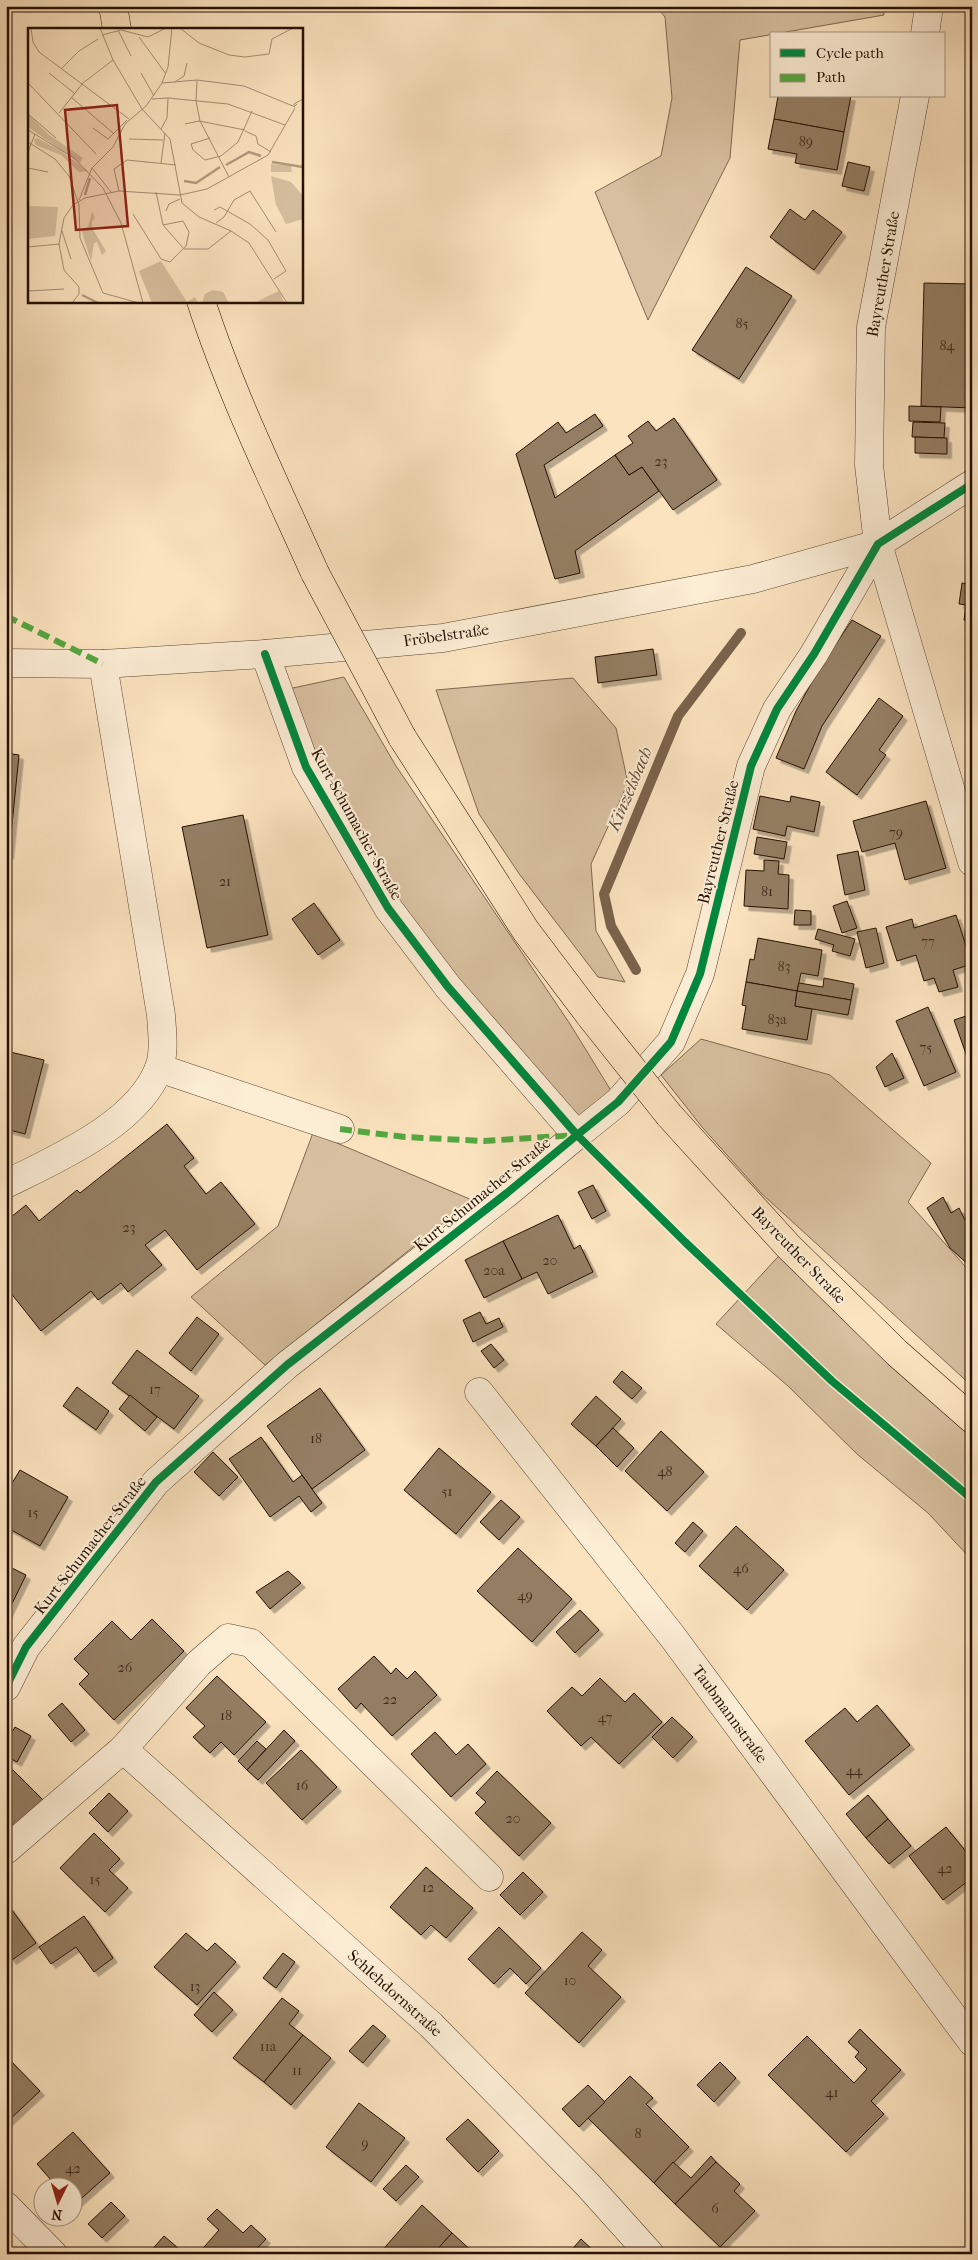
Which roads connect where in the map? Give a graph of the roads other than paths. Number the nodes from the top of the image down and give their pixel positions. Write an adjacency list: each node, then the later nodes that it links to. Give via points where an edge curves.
1 (112, 6): 3 (main road)
2 (929, 6): 4 (street)
3 (117, 28)
4 (925, 32)
5 (915, 98): 8 (street, Bayreuther Straße, via 871,327 869,465)
6 (201, 302): 18 (main road, Bayreuther Straße, bridge, via 264,460 315,573 402,737 526,931 669,1115 788,1246 896,1353)
7 (972, 484): 8 (street)
8 (878, 544): 9 (street, Fröbelstraße, via 752,579 443,638); 12 (street, Bayreuther Straße); 15 (street, Bayreuther Straße, via 814,654 777,709 751,766 700,974 671,1042 618,1102)
9 (265, 654): 11 (street, Fröbelstraße); 15 (street, Kurt-Schumacher-Straße, via 306,767 388,908 448,987)
10 (6, 663): 11 (street, Fröbelstraße)
11 (103, 664): 13 (street, via 161,1015 163,1039)
12 (972, 862)
13 (159, 1068): 14 (street); 16 (street, via 145,1092 115,1123 88,1142)
14 (340, 1129)
15 (577, 1135): 19 (street, Kurt-Schumacher-Straße, via 507,1194 287,1365 156,1482 26,1647)
16 (6, 1184)
17 (479, 1392): 23 (street, Taubmannstraße, via 672,1636)
18 (972, 1419)
19 (6, 1688)
20 (123, 1749): 21 (street); 22 (street, via 199,1663 228,1638 251,1643); 26 (street, Schlehdornstraße, via 431,2025 588,2185)
21 (6, 1850)
22 (489, 1877)
23 (972, 2042)
24 (6, 2206): 25 (street)
25 (53, 2254)
26 (650, 2254)

